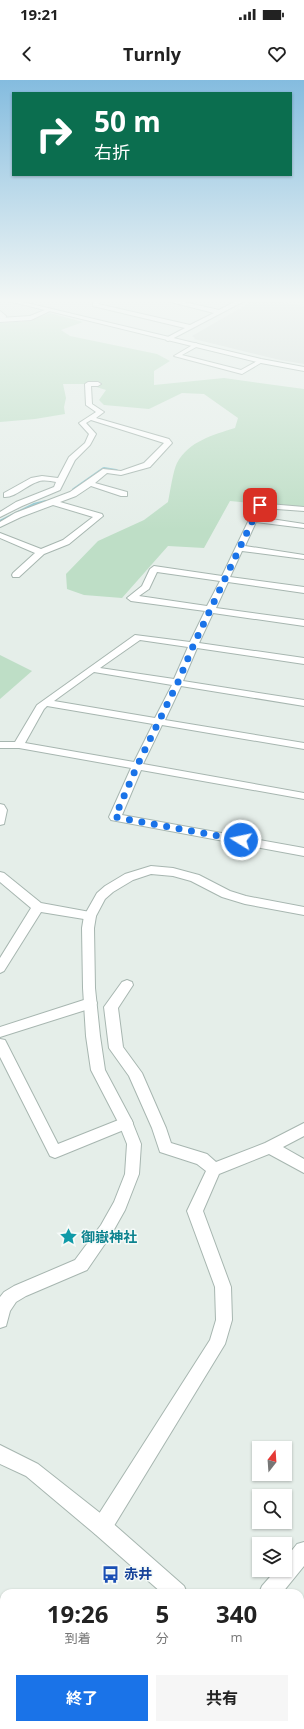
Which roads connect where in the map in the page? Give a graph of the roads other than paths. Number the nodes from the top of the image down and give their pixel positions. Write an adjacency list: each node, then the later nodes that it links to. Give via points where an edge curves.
1 (98, 384): 2 (street, via 88,384 89,405 101,412)
2 (90, 418): 3 (street, via 82,424 93,434 88,444 72,459); 4 (street, via 167,440 168,443 147,465 121,473 106,471)
3 (61, 481): 6 (street, via 42,478 34,480); 9 (street, via 57,488 50,492 18,504)
4 (88, 483): 5 (street); 7 (street, via 75,493)
5 (124, 494)
6 (8, 495)
7 (52, 502): 11 (street, via 11,517); 15 (street, via 99,516 66,542)
8 (304, 509): 10 (street, via 260,505)
9 (0, 515)
10 (253, 519): 12 (street); 14 (street)
11 (0, 525)
12 (304, 526)
13 (0, 535): 15 (street)
14 (240, 548): 16 (street); 18 (street)
15 (41, 552): 17 (street)
16 (304, 557)
17 (16, 576)
18 (226, 578): 19 (street); 20 (street); 20 (street, via 154,569 146,587 132,598)
19 (304, 590)
20 (211, 610): 21 (street); 22 (street)
21 (304, 623)
22 (194, 644): 23 (street); 24 (street, via 138,637); 25 (street)
23 (304, 661)
24 (92, 669): 25 (street); 26 (street)
25 (178, 682): 27 (street); 28 (street)
26 (45, 703): 28 (street); 30 (street, via 40,707)
27 (304, 703)
28 (158, 722): 31 (street); 32 (street)
29 (0, 745): 30 (street)
30 (19, 745): 32 (street)
31 (304, 746)
32 (137, 766): 33 (street); 36 (street, via 115,817)
33 (304, 796)
34 (0, 808): 35 (street)
35 (0, 821)
36 (304, 852)
37 (0, 876): 38 (street)
38 (38, 906): 40 (street); 41 (street)
39 (304, 911): 40 (street, via 245,900 226,894 195,878 151,870 129,877 109,889 101,896)
40 (90, 916): 43 (street)
41 (0, 968)
42 (127, 985): 50 (street, via 111,1007 116,1048 135,1072 166,1148 202,1159)
43 (90, 1003): 44 (street); 46 (street, via 98,1070)
44 (0, 1032)
45 (0, 1044): 46 (street, via 56,1152)
46 (126, 1123): 51 (street, via 134,1144 132,1174 120,1205 106,1230 81,1265 20,1291 10,1298)
47 (304, 1129): 48 (street)
48 (270, 1147): 49 (street); 50 (street)
49 (304, 1167)
50 (214, 1169): 53 (street, via 195,1211 223,1287 224,1320 217,1344)
51 (1, 1311)
52 (0, 1454): 53 (street, via 32,1470)
53 (102, 1527): 55 (street)
54 (304, 1551): 56 (street)
55 (169, 1589)
56 (272, 1589)

